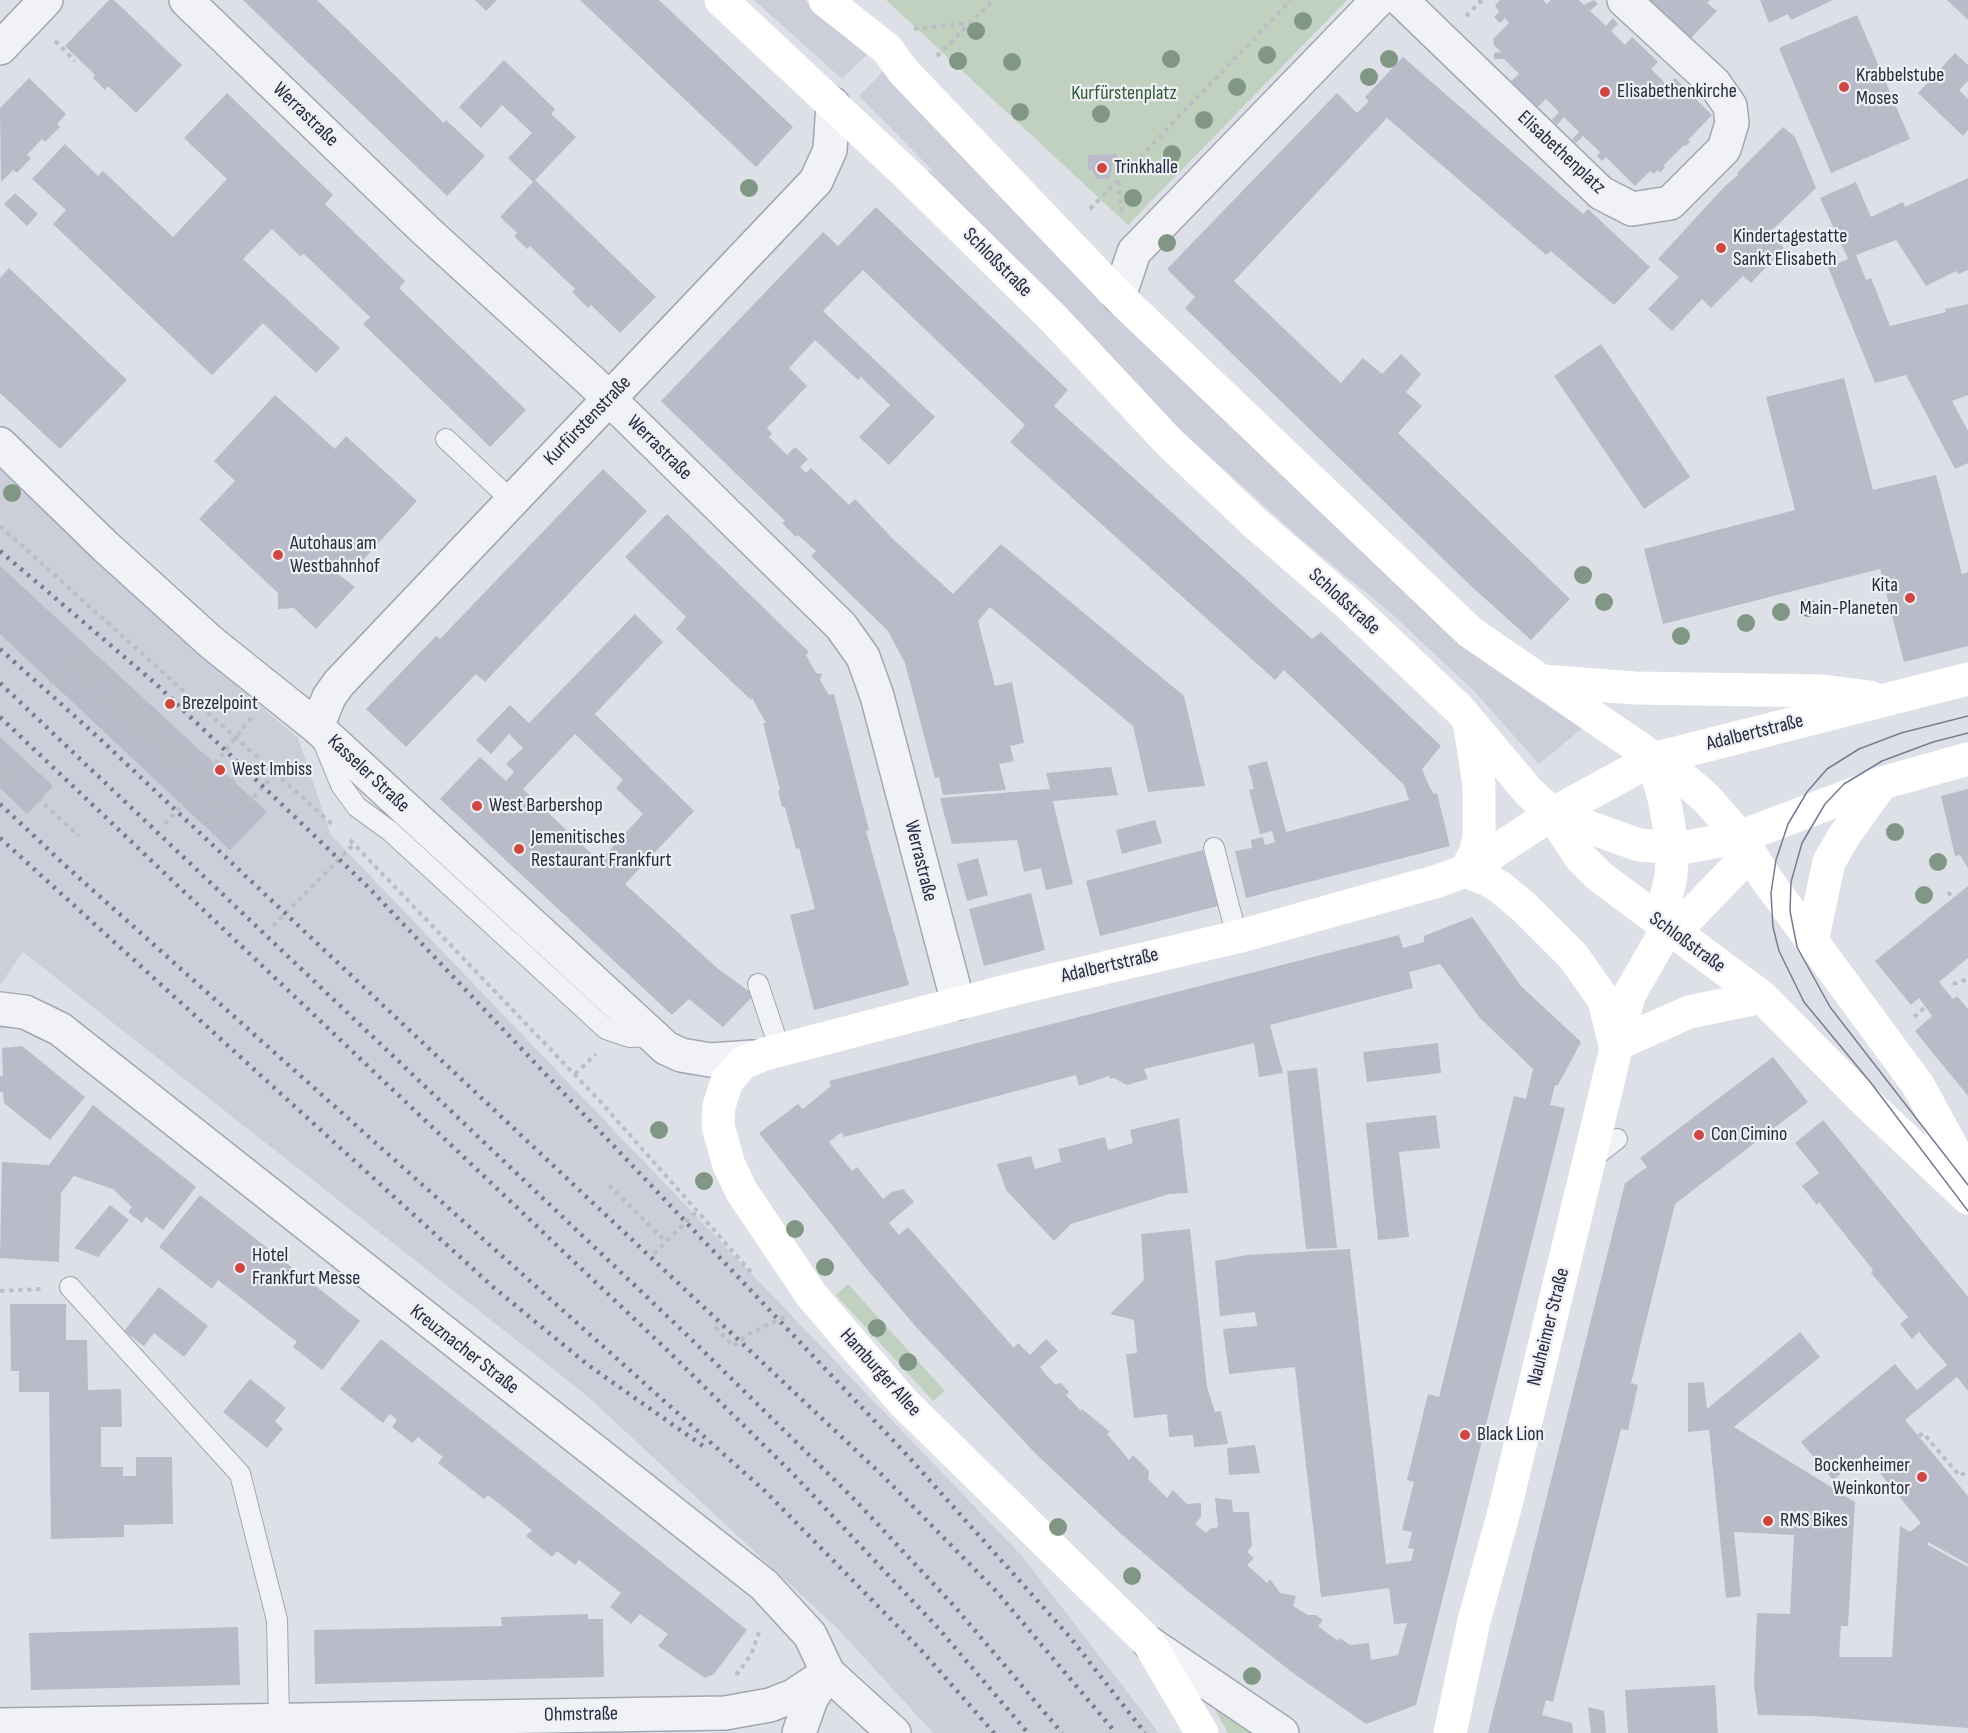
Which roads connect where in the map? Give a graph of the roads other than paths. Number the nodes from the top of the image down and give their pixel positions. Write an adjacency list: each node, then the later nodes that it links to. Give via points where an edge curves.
1 (46, 0): 8 (street)
2 (186, 0): 11 (street, Werrastraße, via 425,230)
3 (721, 0): 9 (street, Schloßstraße)
4 (825, 0): 10 (street, via 887,49 903,71)
5 (1378, 0): 10 (street, via 1134,252)
6 (1401, 0): 7 (street, Elisabethenplatz, via 1601,193 1632,209 1670,203 1724,149 1732,123 1730,106 1714,83)
7 (1624, 0)
8 (0, 48)
9 (832, 104): 11 (street, Kurfürstenstraße, via 830,150 816,181); 18 (street, Schloßstraße, via 1054,319 1169,442 1345,601)
10 (1119, 297): 16 (street, via 1470,632)
11 (610, 400): 14 (street, Kurfürstenstraße); 33 (street, Werrastraße, via 828,612 863,657 877,696)
12 (446, 439): 14 (lane)
13 (0, 444): 19 (street, Kasseler Straße, via 213,643)
14 (511, 500): 19 (street, Kurfürstenstraße, via 339,683)
15 (1968, 679): 17 (street, Adalbertstraße)
16 (1539, 680): 17 (street, via 1635,688 1821,691); 20 (street)
17 (1890, 699): 20 (street, Adalbertstraße)
18 (1469, 720): 23 (street, Schloßstraße); 27 (street, via 1478,768 1480,820 1475,854)
19 (317, 727): 36 (street, Kasseler Straße, via 666,1048 694,1058 735,1060)
20 (1653, 759): 23 (street, Adalbertstraße); 24 (street, via 1706,798); 26 (street)
21 (1968, 759): 22 (street)
22 (1882, 783): 24 (street); 30 (street, via 1829,862)
23 (1552, 814): 26 (street, via 1619,840); 27 (street, Adalbertstraße); 28 (street, Schloßstraße, via 1580,857)
24 (1740, 837): 26 (street); 28 (street, via 1743,855 1737,867 1686,920); 30 (street)
25 (1215, 848): 29 (lane)
26 (1673, 849): 28 (street, via 1664,907)
27 (1465, 871): 29 (street, Adalbertstraße); 35 (street, via 1500,887 1573,956 1604,1000)
28 (1667, 928): 32 (street, Schloßstraße); 35 (street, Nauheimer Straße, via 1629,995)
29 (1237, 937): 33 (street, Adalbertstraße)
30 (1812, 941): 39 (street, via 1918,1084 1955,1153)
31 (758, 984): 36 (lane)
32 (1762, 997): 35 (street, via 1689,1012); 40 (street, Schloßstraße)
33 (958, 1003): 36 (street, Adalbertstraße)
34 (0, 1009): 43 (street, Kreuznacher Straße, via 25,1012 60,1029 764,1585 810,1635)
35 (1615, 1045): 38 (street, Nauheimer Straße)
36 (766, 1054): 42 (street, Hamburger Allee, via 743,1063 727,1081 718,1126 733,1174 776,1244 812,1296 873,1370)
37 (1617, 1139): 38 (lane)
38 (1589, 1161): 50 (street, Nauheimer Straße)
39 (1968, 1188)
40 (1968, 1198)
41 (70, 1287): 44 (lane, via 240,1474 277,1620)
42 (1149, 1643): 48 (street, Hamburger Allee); 49 (street, Hamburger Allee)
43 (828, 1673): 44 (street, Ohmstraße, via 794,1696 725,1713); 46 (street, via 812,1699); 47 (street, Kreuznacher Straße)
44 (279, 1720): 45 (street, Ohmstraße)
45 (0, 1725)
46 (799, 1733)
47 (894, 1733)
48 (1202, 1733)
49 (1282, 1733)
50 (1450, 1733)

